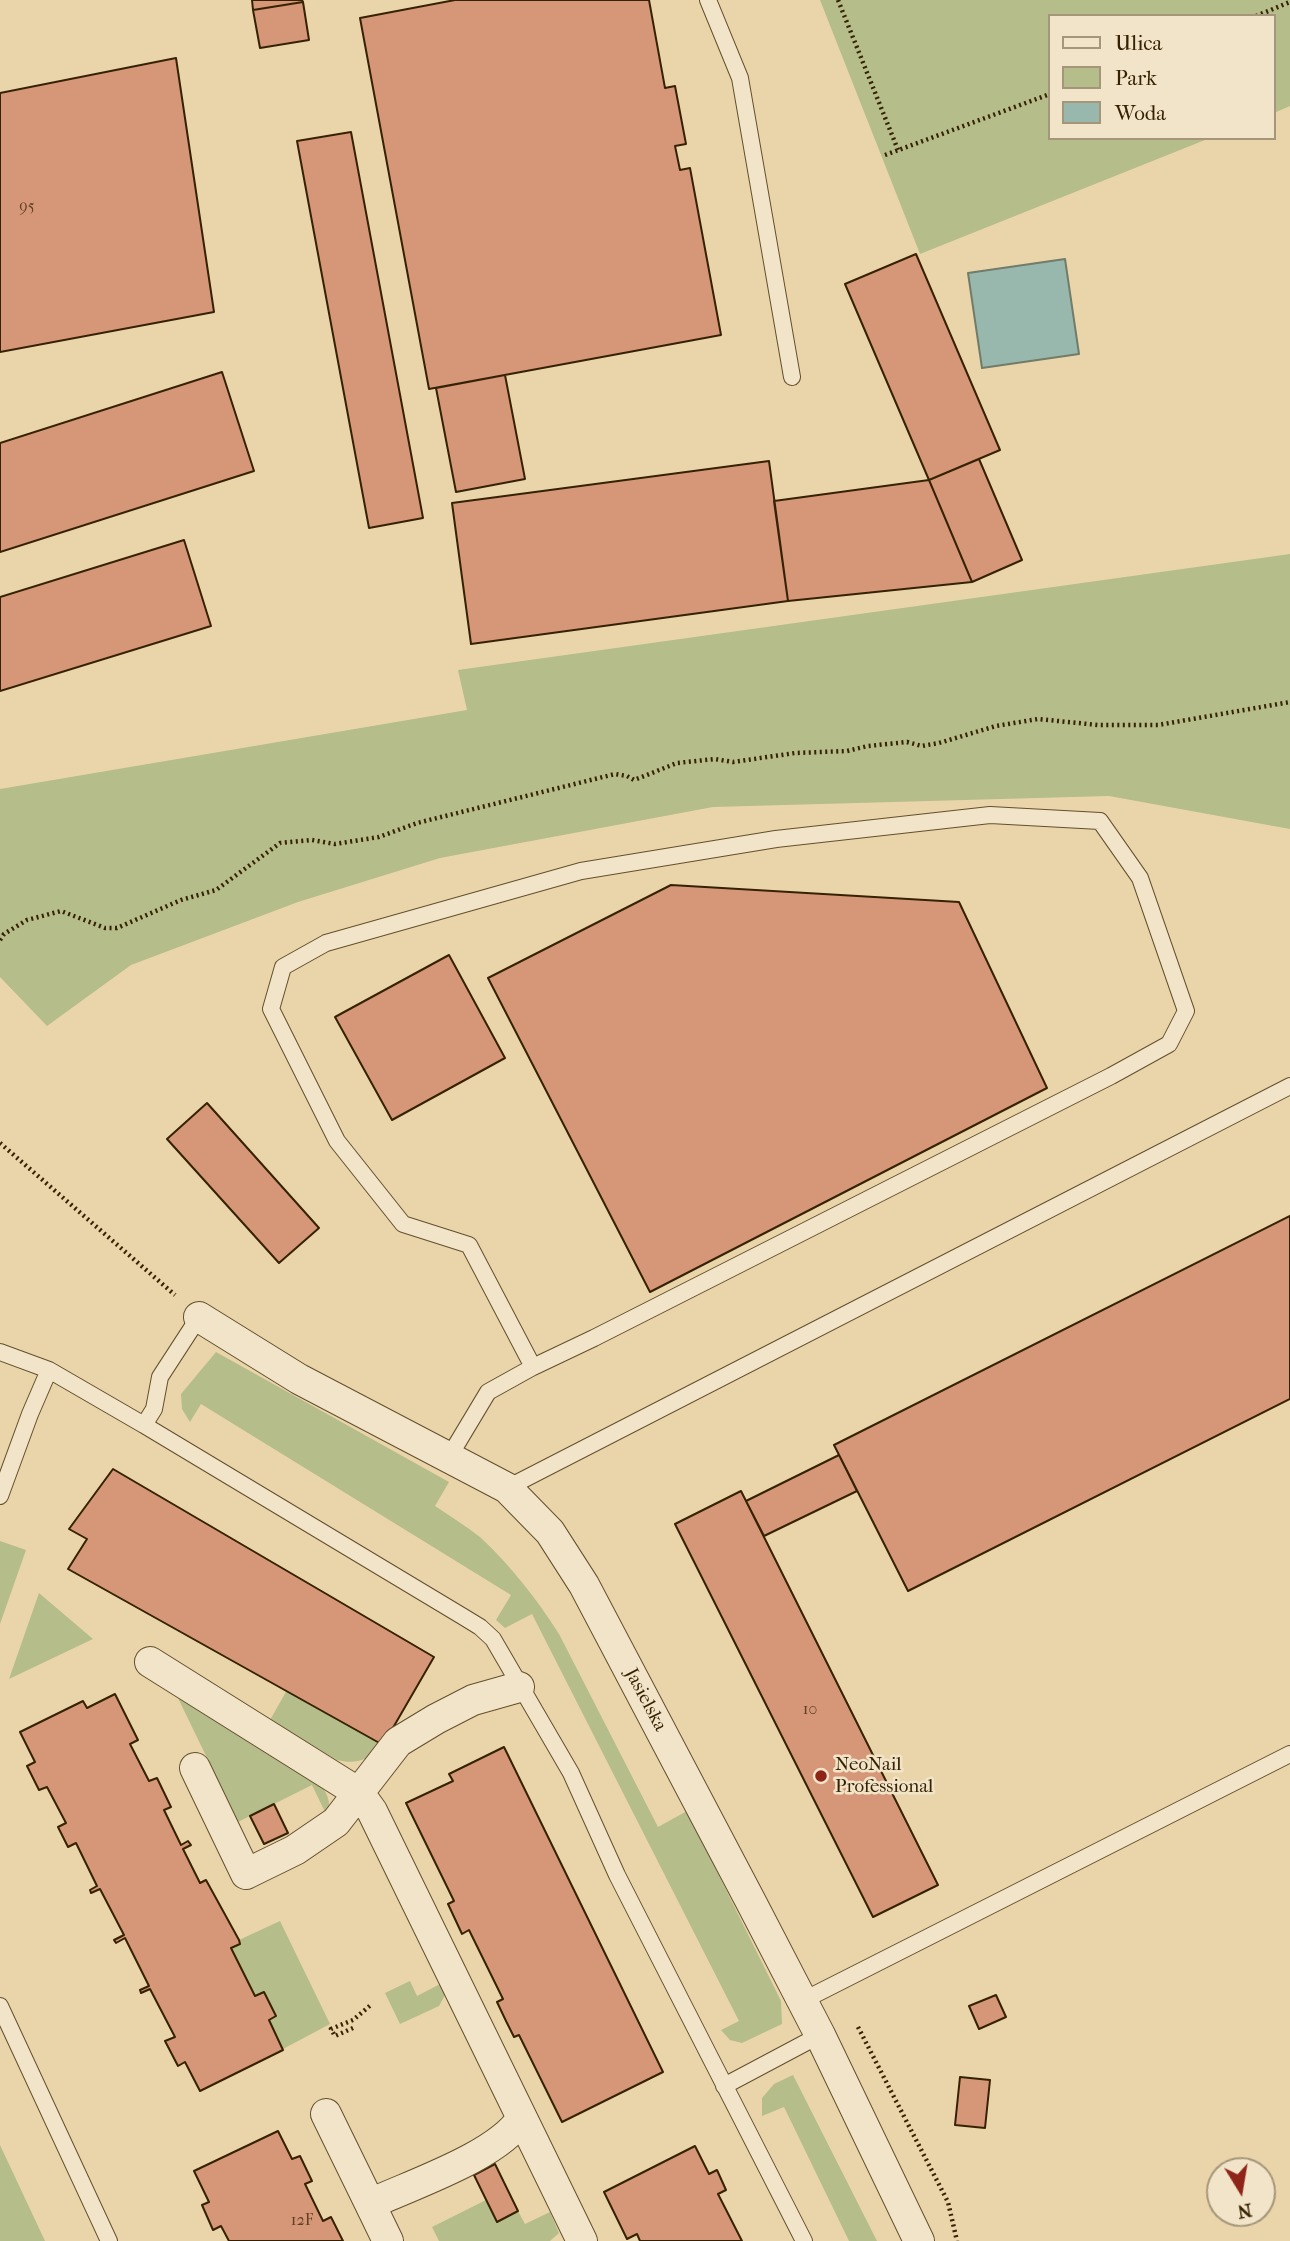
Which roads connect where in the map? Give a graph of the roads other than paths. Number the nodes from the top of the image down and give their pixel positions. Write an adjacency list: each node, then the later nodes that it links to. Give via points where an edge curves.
1 (708, 0): 2 (lane, via 740,78)
2 (792, 377)
3 (1290, 1086): 10 (lane)
4 (199, 1317): 8 (lane, via 160,1377 154,1409); 9 (street, Jasielska, via 299,1379)
5 (0, 1352): 7 (lane)
6 (533, 1367): 6 (lane, via 469,1245 403,1224 338,1140 271,1009 283,967 326,943 581,872 776,839 990,815 1100,821 1140,878 1186,1011 1169,1044); 9 (lane, via 488,1392)
7 (49, 1370): 8 (lane); 11 (lane)
8 (144, 1425): 13 (lane, via 480,1627 503,1654)
9 (449, 1457): 10 (street, Jasielska)
10 (507, 1488): 17 (street, Jasielska, via 550,1532 584,1585)
11 (0, 1496)
12 (150, 1662): 16 (street)
13 (519, 1687): 16 (street, via 473,1700 398,1742); 20 (lane, via 571,1773)
14 (1290, 1754): 17 (lane)
15 (195, 1768): 16 (street, via 246,1874 295,1850 336,1822)
16 (359, 1793): 22 (street, via 378,1823)
17 (802, 2001): 19 (street, Jasielska)
18 (0, 2006): 24 (lane)
19 (820, 2035): 20 (lane); 28 (street, Jasielska)
20 (724, 2086): 27 (lane)
21 (326, 2114): 23 (street)
22 (522, 2118): 23 (street, via 493,2148); 26 (street)
23 (370, 2204): 25 (street)
24 (109, 2241)
25 (388, 2241)
26 (582, 2241)
27 (804, 2241)
28 (919, 2241)

